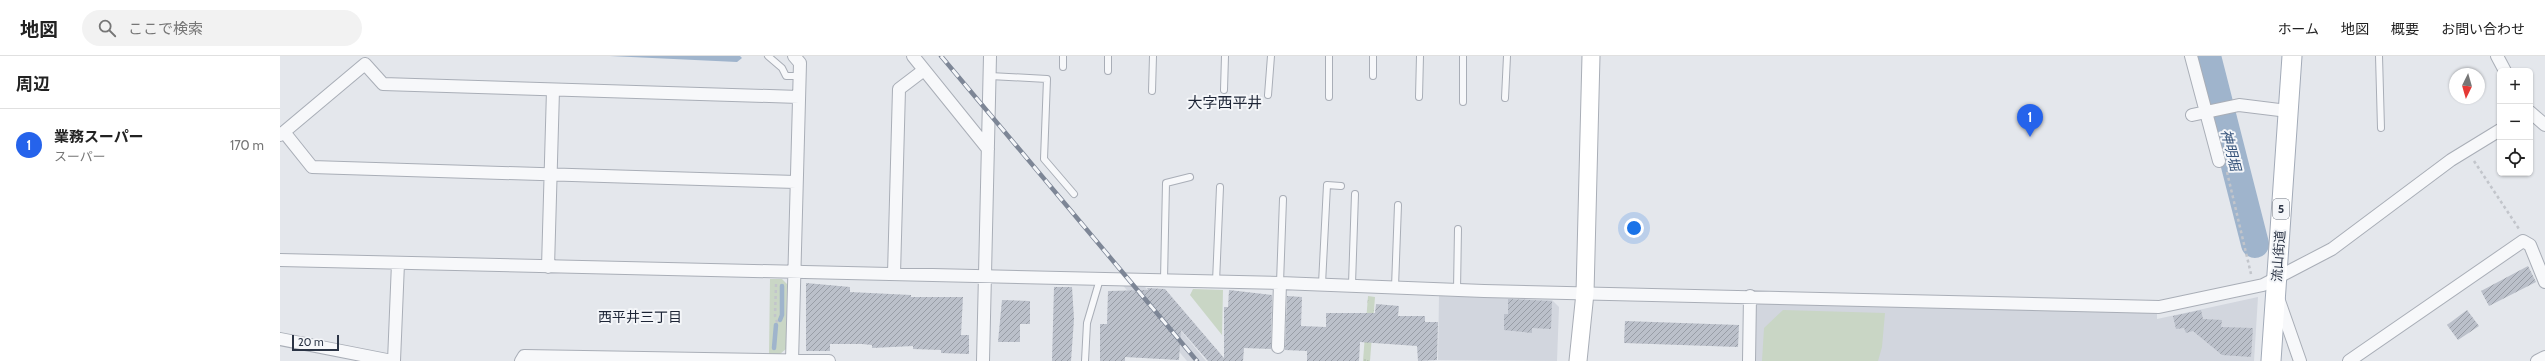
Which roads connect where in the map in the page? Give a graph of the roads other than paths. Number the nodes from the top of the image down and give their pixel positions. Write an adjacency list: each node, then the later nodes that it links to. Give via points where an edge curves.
1 (768, 56): 25 (lane, via 782,68 786,76)
2 (794, 56): 25 (street, via 800,63)
3 (913, 56): 23 (street)
4 (990, 56): 26 (street)
5 (1063, 56): 21 (lane)
6 (1108, 56): 24 (lane)
7 (1153, 56): 30 (lane)
8 (1225, 56): 29 (lane)
9 (1271, 56): 31 (lane)
10 (1330, 56): 33 (lane)
11 (1373, 56): 27 (lane)
12 (1420, 56): 34 (lane)
13 (1463, 56): 36 (lane)
14 (1506, 56): 35 (lane)
15 (1591, 56): 73 (street)
16 (2191, 56): 37 (street)
17 (2292, 56): 38 (main road, 流山街道 / 5)
18 (2379, 56): 42 (lane)
19 (2497, 56): 22 (street)
20 (361, 60): 28 (street, via 383,84); 44 (street)
21 (1063, 67)
22 (2503, 68)
23 (924, 70): 45 (street); 61 (street, via 899,89)
24 (1108, 71)
25 (800, 76): 32 (street)
26 (990, 76): 45 (street); 52 (lane, via 1046,79 1044,159)
27 (1373, 76)
28 (553, 90): 32 (street); 47 (street)
29 (1224, 90)
30 (1152, 91)
31 (1268, 95)
32 (798, 97): 49 (street)
33 (1329, 97)
34 (1419, 97)
35 (1505, 98)
36 (1463, 102)
37 (2209, 111): 38 (street, via 2239,105); 39 (street); 46 (street)
38 (2288, 111): 70 (main road, 流山街道 / 5)
39 (2192, 115)
40 (2533, 117): 41 (street)
41 (2545, 125)
42 (2381, 128)
43 (2497, 132): 70 (street, via 2466,150 2332,250)
44 (282, 134): 47 (street, via 312,167)
45 (988, 149): 62 (street)
46 (2219, 162)
47 (551, 175): 49 (street); 59 (street)
48 (1190, 177): 64 (lane, via 1166,183)
49 (796, 182): 60 (street)
50 (1341, 186): 68 (lane, via 1327,185)
51 (1220, 187): 65 (lane)
52 (1074, 194)
53 (1355, 194): 69 (lane)
54 (1283, 199): 67 (lane)
55 (1398, 205): 71 (lane)
56 (1458, 229): 72 (lane)
57 (280, 260): 58 (street)
58 (398, 263): 59 (street); 78 (street)
59 (548, 267): 60 (street)
60 (794, 272): 61 (street); 80 (street)
61 (894, 274): 62 (street)
62 (985, 277): 63 (street); 82 (street)
63 (1100, 279): 64 (street); 83 (lane, via 1087,323)
64 (1164, 280): 65 (street)
65 (1216, 282): 67 (street)
66 (2545, 282): 88 (street, via 2530,245 2523,241)
67 (1280, 283): 68 (street); 76 (street)
68 (1322, 284): 69 (street)
69 (1352, 284): 71 (street)
70 (2276, 285): 74 (street, via 2159,307); 86 (main road, 流山街道 / 5); 87 (street)
71 (1396, 287): 72 (street)
72 (1457, 290): 73 (street)
73 (1585, 293): 74 (street); 84 (street)
74 (1750, 296): 85 (street)
75 (280, 338): 78 (street)
76 (1278, 347)
77 (2545, 358): 89 (street)
78 (393, 361)
79 (521, 361): 80 (street, via 524,356)
80 (792, 361): 81 (street)
81 (829, 361)
82 (983, 361)
83 (1085, 361)
84 (1578, 361)
85 (1749, 361)
86 (2271, 361)
87 (2300, 361)
88 (2348, 361)
89 (2537, 361)

